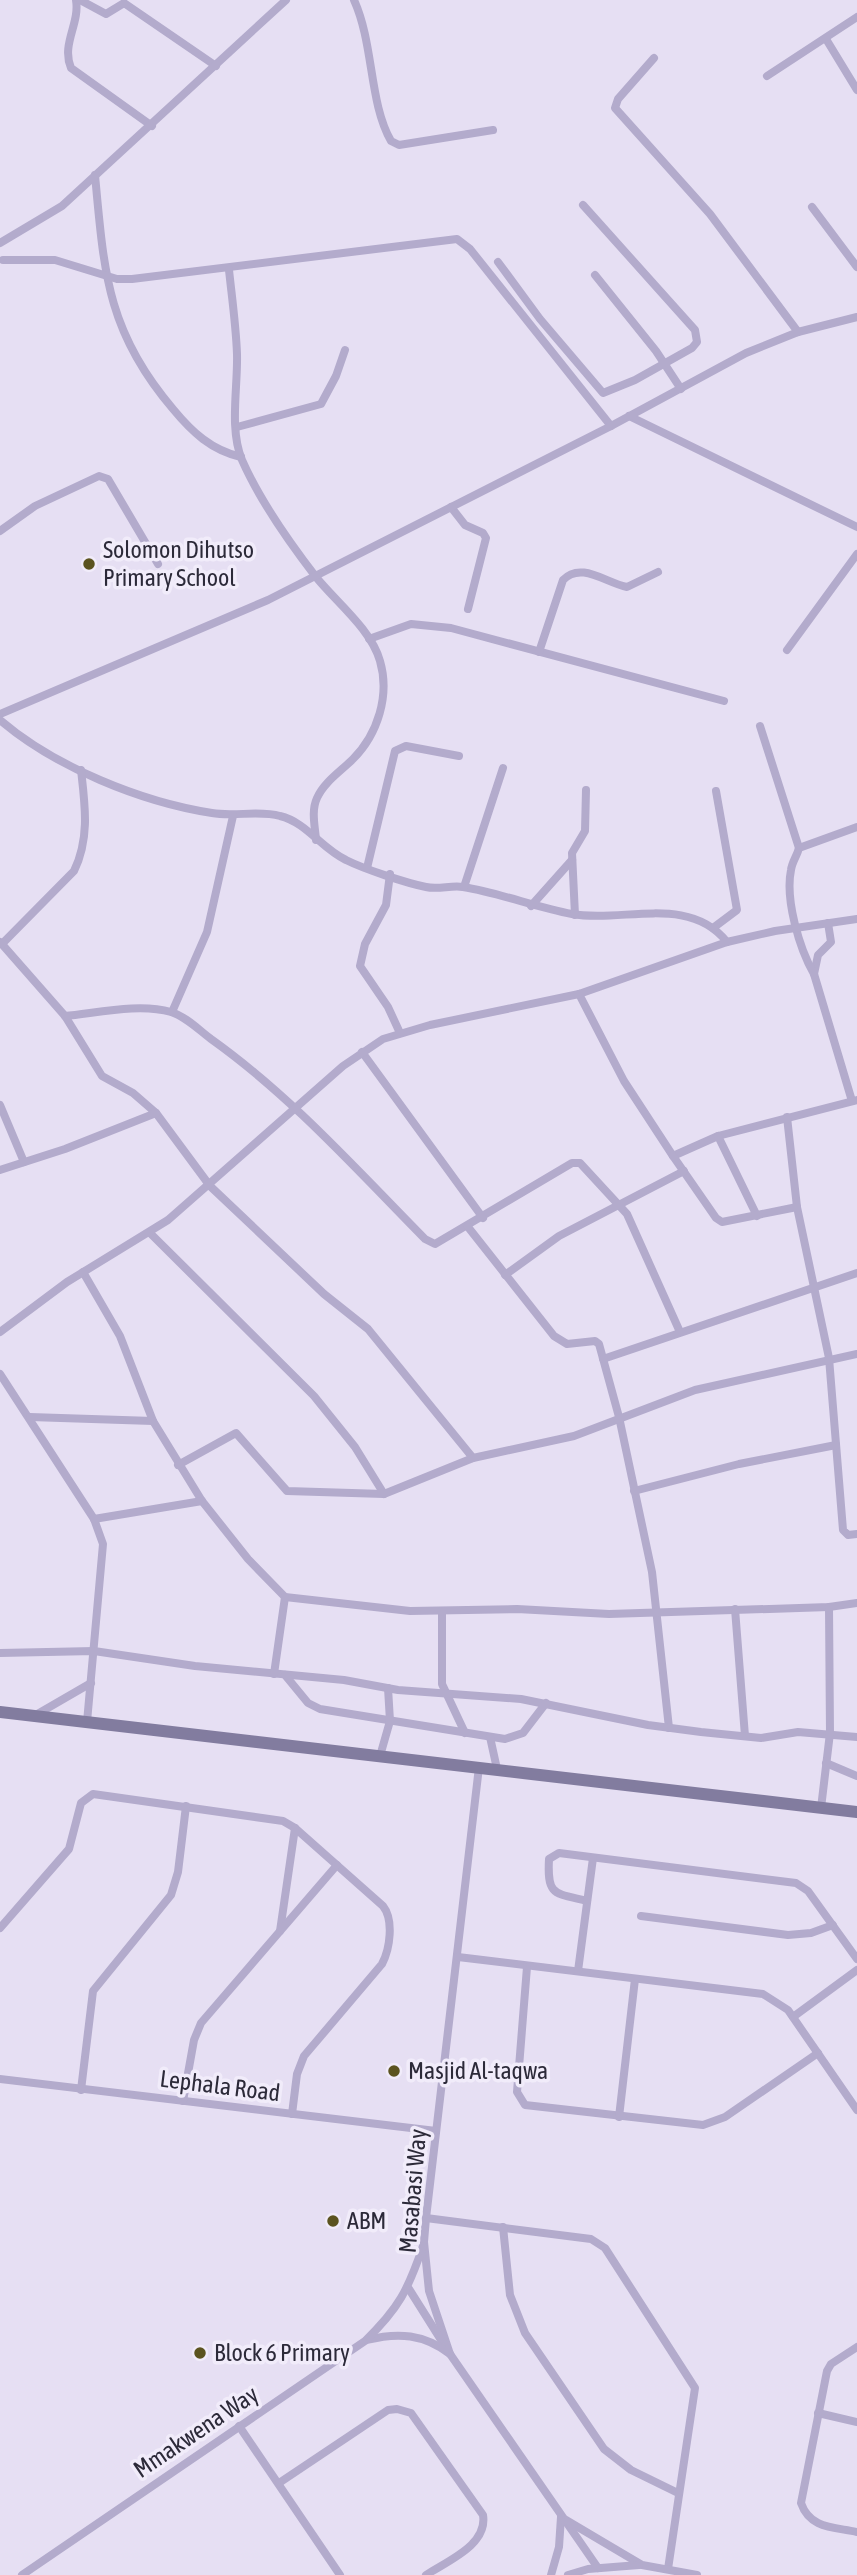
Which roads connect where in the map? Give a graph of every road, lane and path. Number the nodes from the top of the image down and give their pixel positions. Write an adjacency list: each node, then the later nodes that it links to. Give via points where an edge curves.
1 (78, 0): 7 (street, via 106,14 124,3); 10 (street, via 68,46 71,68)
2 (286, 0): 7 (street)
3 (354, 0): 11 (street, via 367,35 391,141 399,145)
4 (857, 17): 5 (street)
5 (826, 38): 8 (street); 9 (street)
6 (654, 58): 23 (street, via 615,108 710,214)
7 (216, 66): 10 (street)
8 (767, 76)
9 (857, 90)
10 (152, 126): 12 (street)
11 (493, 130)
12 (95, 175): 15 (street, via 47,217); 20 (street)
13 (583, 205): 25 (street, via 695,330 697,342 692,348)
14 (812, 206): 18 (street)
15 (0, 243)
16 (1, 261): 20 (street, via 55,260)
17 (498, 262): 25 (street, via 603,393)
18 (857, 267)
19 (229, 270): 20 (street, via 132,279); 28 (street, via 457,239 470,249); 29 (street, via 237,352)
20 (105, 275): 30 (street, via 126,337 150,383 202,441)
21 (595, 275): 25 (street)
22 (857, 317): 23 (street)
23 (798, 332): 26 (street, via 746,353)
24 (345, 350): 29 (street, via 321,404)
25 (663, 362): 26 (street)
26 (681, 389): 27 (street)
27 (629, 416): 28 (street); 32 (street)
28 (611, 426): 31 (street)
29 (237, 427): 30 (street)
30 (241, 457): 37 (street)
31 (451, 507): 37 (street); 38 (street, via 465,525 486,538)
32 (857, 527)
33 (0, 531): 35 (street, via 35,506 99,476 108,479)
34 (857, 554): 40 (street)
35 (158, 564)
36 (658, 572): 41 (street, via 627,587 578,570 570,573 563,580)
37 (315, 575): 39 (street); 43 (street, via 251,608)
38 (468, 609)
39 (369, 639): 41 (street, via 423,624); 53 (street, via 380,660 382,707 369,738 318,796 313,813)
40 (787, 650)
41 (539, 652): 42 (street)
42 (724, 701)
43 (0, 714)
44 (0, 720): 48 (street)
45 (760, 726): 54 (street)
46 (459, 756): 56 (street, via 406,746 395,751)
47 (503, 768): 58 (street)
48 (81, 770): 51 (street, via 162,803); 66 (street, via 86,822 82,855 74,871)
49 (586, 790): 55 (street, via 585,831 573,848)
50 (716, 791): 63 (street, via 737,910)
51 (233, 816): 53 (street, via 278,815); 69 (street, via 207,932)
52 (857, 827): 54 (street)
53 (316, 840): 56 (street)
54 (799, 848): 64 (street, via 791,871)
55 (572, 860): 59 (street); 60 (street)
56 (367, 868): 57 (street)
57 (390, 874): 58 (street, via 428,888); 71 (street, via 386,905 365,944 360,966)
58 (464, 887): 59 (street)
59 (531, 906): 60 (street)
60 (575, 915): 63 (street, via 671,914)
61 (857, 919): 62 (street)
62 (828, 923): 64 (street); 67 (street, via 831,942 818,955)
63 (713, 928): 65 (street)
64 (795, 928): 65 (street); 67 (street)
65 (727, 942): 68 (street)
66 (1, 943): 70 (street)
67 (814, 974): 73 (street)
68 (579, 994): 71 (street); 79 (street, via 624,1081)
69 (172, 1012): 70 (street); 75 (street, via 247,1065)
70 (65, 1016): 76 (street, via 102,1076)
71 (400, 1033): 72 (street)
72 (362, 1052): 75 (street); 87 (street)
73 (854, 1101): 77 (street)
74 (0, 1105): 80 (street)
75 (297, 1108): 83 (street); 88 (street, via 430,1242 440,1243)
76 (156, 1113): 80 (street); 83 (street)
77 (786, 1117): 78 (street); 85 (street)
78 (718, 1136): 79 (street); 86 (street)
79 (673, 1156): 82 (street)
80 (24, 1162): 81 (street)
81 (0, 1170)
82 (684, 1171): 84 (street); 86 (street, via 716,1218 730,1222)
83 (210, 1186): 89 (street); 104 (street, via 324,1294 368,1329)
84 (620, 1205): 87 (street, via 576,1162); 92 (street, via 559,1236); 95 (street)
85 (797, 1207): 86 (street); 93 (street)
86 (757, 1216)
87 (483, 1218): 88 (street)
88 (468, 1227): 92 (street)
89 (150, 1233): 90 (street); 107 (street, via 314,1396 355,1447)
90 (83, 1272): 94 (street); 102 (street, via 120,1336)
91 (857, 1273): 93 (street)
92 (505, 1275): 98 (street, via 560,1341 595,1341)
93 (815, 1285): 95 (street); 97 (street)
94 (0, 1332)
95 (680, 1332): 98 (street)
96 (857, 1354): 97 (street)
97 (829, 1358): 101 (street, via 695,1390); 103 (street)
98 (603, 1359): 101 (street)
99 (0, 1374): 100 (street)
100 (30, 1417): 102 (street); 109 (street)
101 (619, 1417): 104 (street, via 574,1436); 106 (street)
102 (153, 1421): 105 (street)
103 (836, 1445): 106 (street); 110 (street, via 844,1530 848,1535)
104 (473, 1458): 107 (street)
105 (178, 1465): 107 (street, via 236,1433 286,1491); 108 (street)
106 (634, 1491): 116 (street, via 652,1572)
107 (384, 1494)
108 (202, 1501): 109 (street); 111 (street)
109 (94, 1519): 117 (street, via 103,1545)
110 (857, 1534)
111 (285, 1597): 115 (street); 119 (street)
112 (857, 1603): 113 (street)
113 (829, 1607): 114 (street); 131 (street)
114 (735, 1609): 116 (street); 133 (street)
115 (442, 1611): 116 (street); 123 (street)
116 (655, 1612): 129 (street)
117 (94, 1651): 118 (street); 119 (street); 121 (street)
118 (0, 1653)
119 (274, 1674): 120 (street)
120 (285, 1675): 122 (street); 127 (street, via 314,1707)
121 (91, 1683): 126 (street); 128 (street)
122 (388, 1688): 123 (street); 127 (street)
123 (444, 1693): 124 (street); 130 (street)
124 (546, 1703): 129 (street); 132 (street, via 523,1733 505,1739)
125 (0, 1712): 126 (main road)
126 (34, 1716): 128 (main road)
127 (390, 1721): 130 (street); 135 (street)
128 (87, 1722): 135 (main road)
129 (669, 1728): 133 (street)
130 (464, 1733): 132 (street)
131 (830, 1733): 133 (street); 134 (street); 136 (street)
132 (490, 1737): 138 (street)
133 (745, 1737)
134 (857, 1737)
135 (380, 1756): 137 (main road)
136 (827, 1763): 139 (street); 141 (street)
137 (479, 1767): 138 (main road); 151 (street, Masabasi Way)
138 (497, 1769): 141 (main road)
139 (857, 1776)
140 (186, 1806): 143 (street, via 283,1821); 149 (street, via 93,1794 85,1798 69,1849); 160 (street, via 172,1895 93,1991)
141 (821, 1808): 142 (main road)
142 (857, 1812)
143 (295, 1828): 145 (street); 150 (street)
144 (593, 1858): 146 (street); 146 (street, via 559,1853 549,1859 551,1890); 148 (street, via 796,1884 808,1891)
145 (337, 1865): 150 (street); 163 (street, via 387,1912 388,1949 382,1964 304,2056)
146 (587, 1901): 155 (street)
147 (641, 1916): 148 (street, via 788,1935)
148 (833, 1925): 152 (street)
149 (0, 1928)
150 (280, 1931): 161 (street, via 201,2022)
151 (458, 1957): 153 (street); 165 (street, Masabasi Way)
152 (857, 1959)
153 (527, 1967): 155 (street); 164 (street, via 517,2092 521,2101)
154 (857, 1970): 157 (street)
155 (578, 1971): 156 (street)
156 (635, 1979): 157 (street, via 763,1994); 164 (street)
157 (793, 2017): 158 (street)
158 (818, 2053): 162 (street); 164 (street, via 714,2123 690,2126)
159 (0, 2079): 160 (street, Lephala Road)
160 (81, 2090): 161 (street, Lephala Road)
161 (183, 2101): 163 (street, Lephala Road)
162 (856, 2107)
163 (292, 2114): 165 (street, Lephala Road)
164 (619, 2117)
165 (436, 2131): 166 (street, Masabasi Way)
166 (426, 2218): 167 (street); 168 (street, Masabasi Way)
167 (503, 2227): 177 (street, via 510,2295 525,2333 604,2449 631,2470); 177 (street, via 598,2243 692,2378 696,2398)
168 (424, 2242): 169 (street, Mmakwena Way); 172 (street, Masabasi Way, via 429,2291)
169 (409, 2288): 170 (street, Mmakwena Way); 172 (street)
170 (365, 2341): 172 (street, via 406,2335 432,2342); 175 (street, Mmakwena Way)
171 (857, 2347): 173 (street, via 827,2371)
172 (450, 2354): 178 (street, Masabasi Way)
173 (818, 2413): 174 (street); 179 (street, via 801,2503 804,2513 815,2524)
174 (857, 2422)
175 (239, 2426): 176 (street); 183 (street, Mmakwena Way)
176 (279, 2483): 184 (street); 185 (street, via 388,2410 411,2413 484,2524 478,2540)
177 (678, 2493): 182 (street)
178 (561, 2517): 180 (street, Masabasi Way); 181 (street); 186 (street)
179 (857, 2532)
180 (642, 2565): 181 (street); 182 (street, Masabasi Way)
181 (598, 2568): 187 (street)
182 (668, 2569): 188 (street, Masabasi Way)
183 (22, 2575)
184 (340, 2575)
185 (426, 2575)
186 (551, 2575)
187 (568, 2575)
188 (697, 2575)

